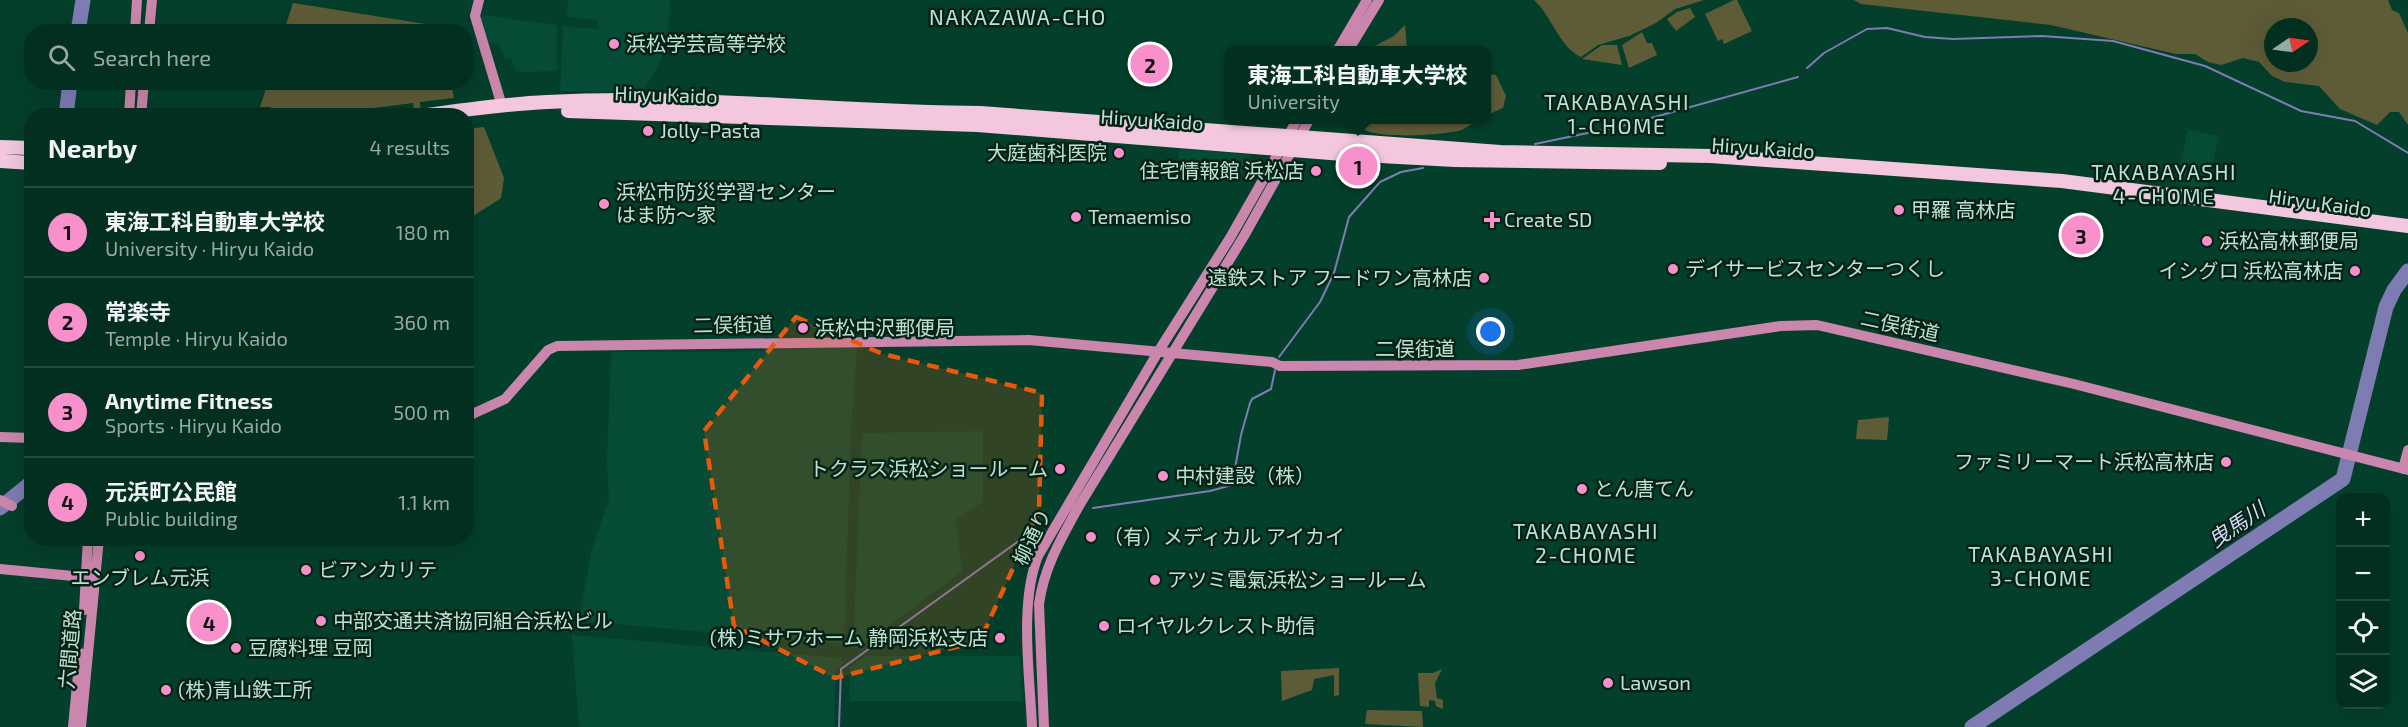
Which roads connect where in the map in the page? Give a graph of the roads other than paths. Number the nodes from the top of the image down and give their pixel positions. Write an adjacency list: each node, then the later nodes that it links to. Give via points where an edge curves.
1 (137, 0): 6 (street)
2 (152, 0): 7 (street)
3 (479, 0): 12 (street, via 475,16)
4 (1367, 0): 8 (street)
5 (1379, 0): 9 (street)
6 (136, 24)
7 (150, 24)
8 (1340, 46)
9 (1351, 46)
10 (131, 90): 13 (street)
11 (143, 90): 14 (street)
12 (502, 106): 15 (highway, Hiryu Kaido); 19 (highway, Hiryu Kaido, via 641,101 980,114)
13 (129, 108)
14 (142, 108)
15 (474, 109)
16 (474, 117): 19 (highway, Hiryu Kaido, via 553,110 977,125)
17 (1296, 124): 19 (street)
18 (1306, 124): 19 (street)
19 (1289, 143): 24 (highway, Hiryu Kaido, via 1711,156 2062,181); 25 (highway, Hiryu Kaido, via 1455,160 1711,164 2014,184); 26 (street, 柳通り); 27 (street, 柳通り, via 1244,236)
20 (0, 147): 21 (highway)
21 (24, 148)
22 (0, 161): 23 (highway)
23 (24, 162)
24 (2408, 226)
25 (2408, 235)
26 (1158, 352): 27 (street, 二俣街道); 28 (street, 二俣街道, via 1029,340 557,346 548,350 505,399); 39 (street, 柳通り, via 1033,569 1028,617)
27 (1171, 354): 32 (street, 二俣街道, via 1272,362 1280,366 1518,365 1782,326 1817,325 2074,384); 40 (street, 柳通り, via 1079,506 1047,568 1039,604)
28 (474, 413)
29 (0, 437): 30 (street)
30 (24, 438)
31 (2408, 450): 32 (street)
32 (2405, 470)
33 (89, 546): 36 (street, 六間道路)
34 (97, 546): 36 (street, 六間道路)
35 (0, 568): 36 (street)
36 (91, 578): 37 (street, 六間道路); 38 (street, 六間道路)
37 (73, 727)
38 (81, 727)
39 (1032, 727)
40 (1044, 727)

